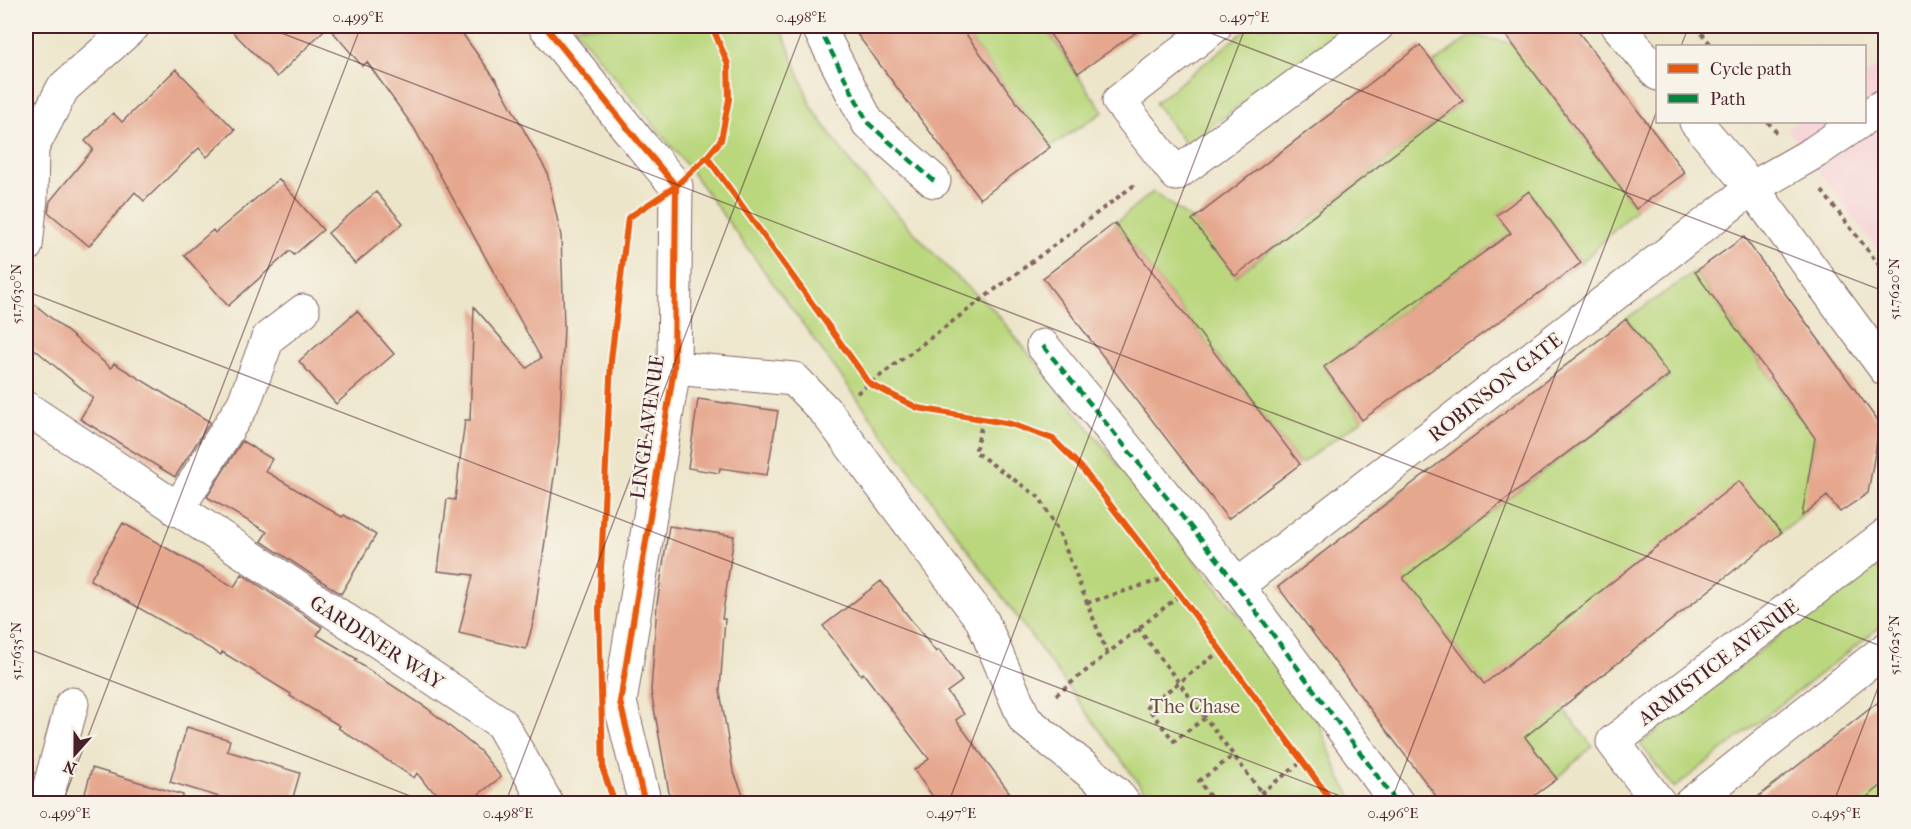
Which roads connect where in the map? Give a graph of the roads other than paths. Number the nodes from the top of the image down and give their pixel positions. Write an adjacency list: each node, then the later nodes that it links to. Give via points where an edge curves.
1 (133, 26): 14 (street, via 63,88 32,148)
2 (545, 26): 17 (street, LINGE AVENUE, via 676,186)
3 (818, 26): 12 (street, via 868,123)
4 (1215, 26): 5 (street, via 1119,101 1176,174)
5 (1377, 26)
6 (1618, 26): 7 (street)
7 (1656, 72)
8 (1886, 104): 9 (street)
9 (1866, 117)
10 (1697, 123): 13 (street)
11 (1857, 123): 13 (street, ROBINSON GATE)
12 (934, 181)
13 (1752, 188): 18 (street); 22 (street, ROBINSON GATE)
14 (26, 246)
15 (303, 310): 20 (street, via 268,338 244,403)
16 (1043, 346): 22 (street)
17 (674, 368): 27 (street, LINGE AVENUE, via 620,702); 28 (street, via 794,379 827,413 982,620 1025,720 1116,793)
18 (1886, 370)
19 (26, 408): 20 (street, GARDINER WAY)
20 (177, 510): 26 (street, GARDINER WAY, via 501,723)
21 (1886, 535): 30 (street, ARMISTICE AVENUE, via 1613,742)
22 (1229, 575): 29 (street)
23 (1886, 649): 31 (street)
24 (72, 704): 25 (street)
25 (45, 804)
26 (547, 804)
27 (645, 804)
28 (1124, 804)
29 (1398, 804)
30 (1660, 804)
31 (1690, 804)

